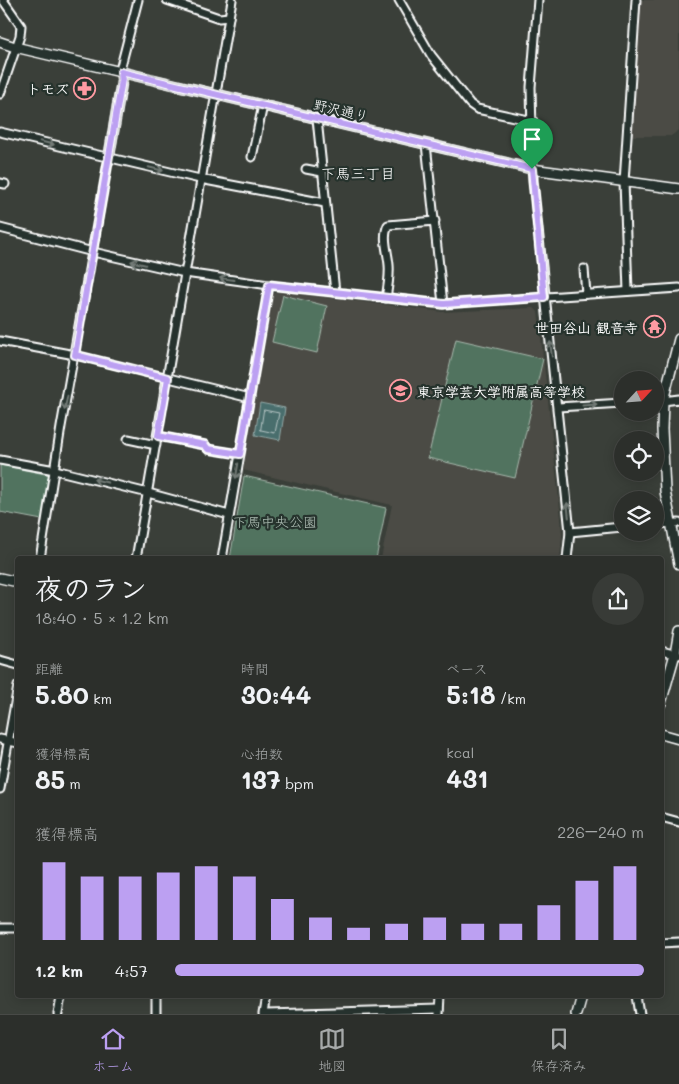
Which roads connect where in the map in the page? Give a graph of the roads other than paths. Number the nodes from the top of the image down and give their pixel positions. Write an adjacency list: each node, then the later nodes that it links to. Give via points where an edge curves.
1 (3, 0): 10 (street, via 21,26)
2 (138, 0): 11 (street)
3 (167, 0): 8 (street, via 219,18)
4 (232, 0): 8 (street)
5 (399, 0): 16 (street, via 430,55 470,104 477,109)
6 (538, 0): 16 (street, via 531,87)
7 (636, 0): 25 (street)
8 (229, 17): 13 (street)
9 (0, 42): 10 (street, 野沢通り)
10 (15, 48): 11 (street, 野沢通り); 12 (street)
11 (121, 72): 13 (street, 野沢通り); 19 (street)
12 (0, 94)
13 (216, 95): 14 (street, 野沢通り); 24 (street)
14 (263, 105): 15 (street, 野沢通り); 20 (street)
15 (317, 119): 18 (street, 野沢通り); 23 (street)
16 (533, 121): 22 (street)
17 (0, 132): 19 (street, one-way to 19)
18 (426, 144): 22 (street, 野沢通り); 28 (street)
19 (109, 157): 24 (street, one-way to 24); 30 (street)
20 (252, 157)
21 (306, 169): 23 (street)
22 (532, 169): 25 (street, 野沢通り); 38 (street)
23 (322, 172): 27 (street)
24 (200, 179): 27 (street); 32 (street)
25 (624, 182): 26 (street, 野沢通り); 35 (street)
26 (679, 189)
27 (325, 203): 36 (street)
28 (435, 220): 39 (street, via 388,225 385,231 389,264); 40 (street)
29 (0, 228): 30 (street)
30 (92, 252): 32 (street, one-way to 30); 43 (street)
31 (584, 269): 37 (street)
32 (185, 273): 33 (street, one-way to 32); 44 (street)
33 (269, 285): 36 (street); 46 (street)
34 (679, 288): 35 (street)
35 (628, 291): 37 (street)
36 (335, 292): 39 (street)
37 (586, 294): 38 (street)
38 (544, 297): 40 (street); 50 (street, one-way to 38)
39 (386, 298): 40 (street)
40 (444, 304)
41 (679, 339): 45 (street)
42 (0, 341): 43 (street)
43 (75, 355): 44 (street); 57 (street, one-way to 57)
44 (168, 378): 46 (street); 52 (street)
45 (664, 386)
46 (250, 398): 55 (street)
47 (679, 399): 48 (street)
48 (664, 400)
49 (614, 404): 50 (street, one-way to 49)
50 (558, 407): 62 (street, one-way to 50)
51 (660, 421): 60 (street, via 665,491)
52 (158, 436): 54 (street); 55 (street)
53 (128, 439): 54 (street)
54 (156, 445): 58 (street)
55 (240, 454): 59 (street, one-way to 59)
56 (0, 460): 57 (street)
57 (55, 470): 58 (street, one-way to 57); 63 (street)
58 (148, 492): 59 (street); 64 (street)
59 (229, 515): 65 (street)
60 (675, 523): 67 (street)
61 (614, 528): 62 (street)
62 (570, 532): 66 (street)
63 (41, 556)
64 (137, 556)
65 (222, 556)
66 (566, 556)
67 (679, 564)
68 (0, 578): 69 (street)
69 (15, 581)
70 (679, 631): 72 (street)
71 (664, 652): 72 (street)
72 (677, 655): 75 (street)
73 (0, 660): 74 (street)
74 (15, 664)
75 (664, 694)
76 (15, 704): 80 (street)
77 (664, 735): 79 (street)
78 (0, 739): 80 (street)
79 (679, 739)
80 (9, 741): 81 (street); 82 (street)
81 (15, 742)
82 (0, 789)
83 (664, 818): 84 (street)
84 (679, 822)
85 (0, 928): 86 (street)
86 (15, 928)
87 (679, 942): 88 (street)
88 (664, 944)
89 (61, 998): 96 (street)
90 (156, 998): 97 (street)
91 (266, 998): 98 (street)
92 (440, 998): 95 (street)
93 (580, 998): 100 (street)
94 (636, 998): 101 (street)
95 (439, 1011): 99 (street)
96 (58, 1014)
97 (156, 1014)
98 (263, 1014)
99 (267, 1014)
100 (576, 1014)
101 (640, 1014)

